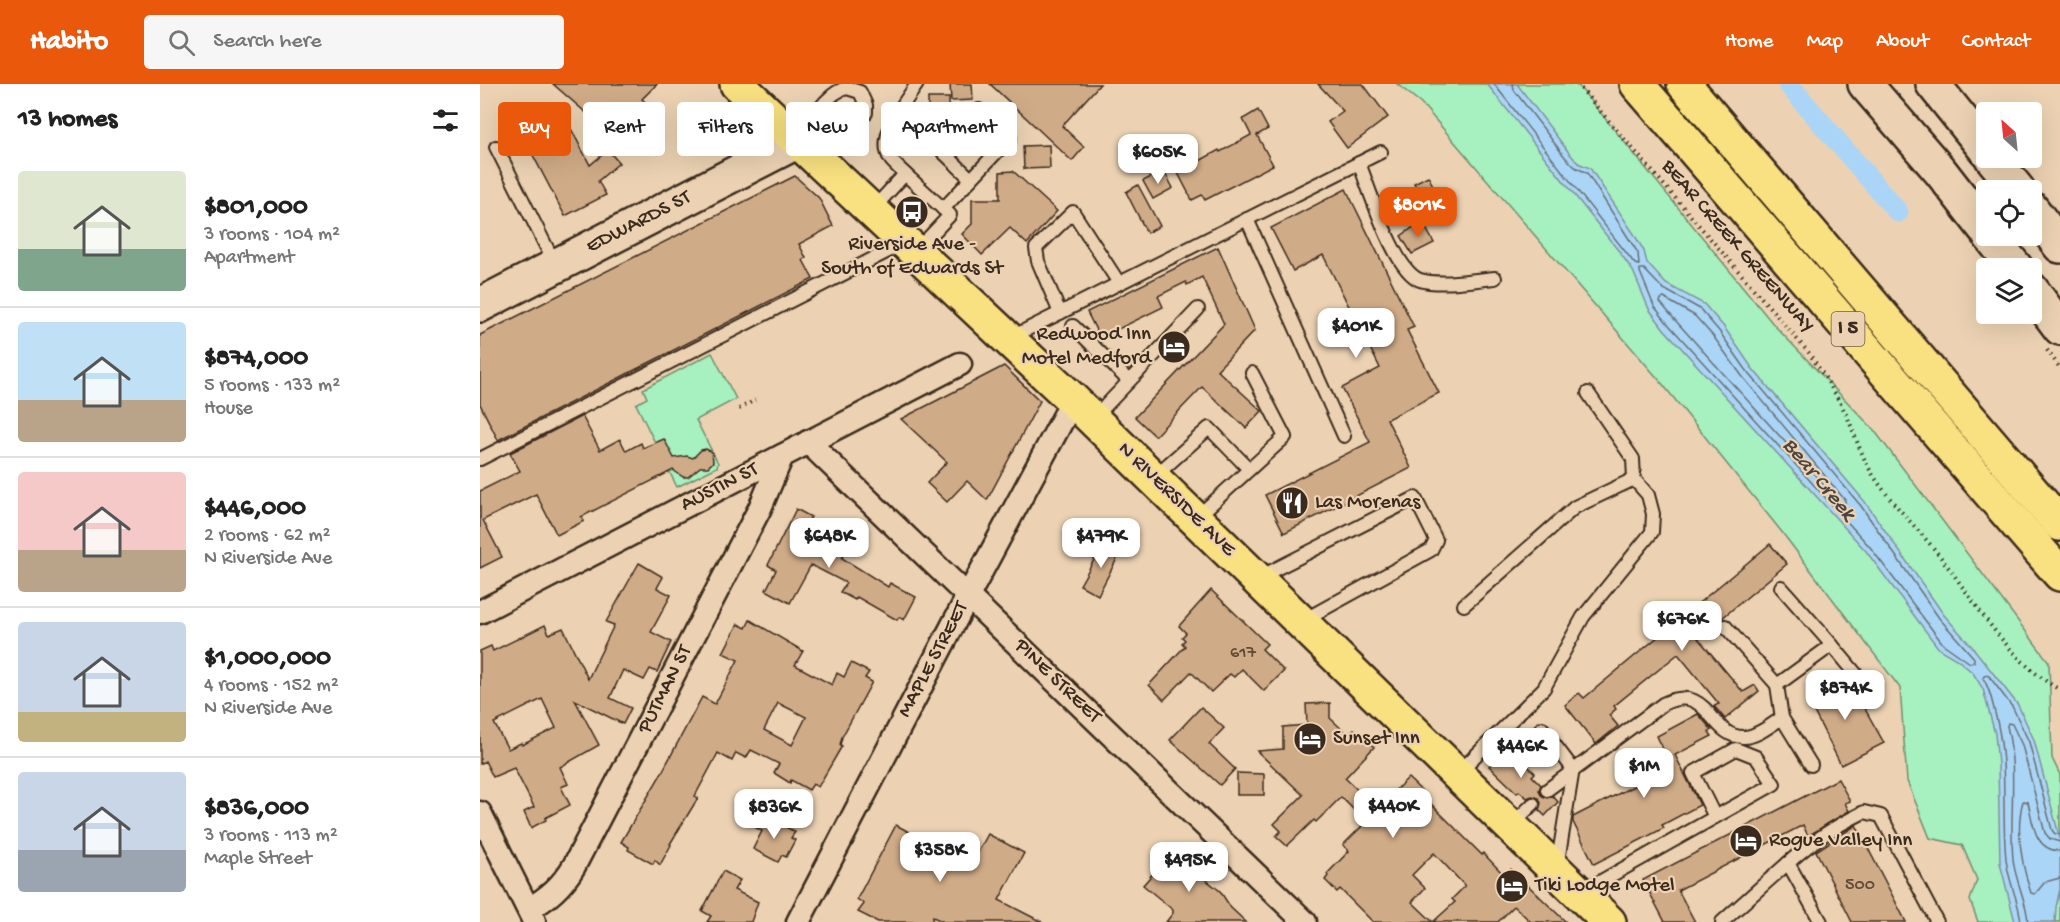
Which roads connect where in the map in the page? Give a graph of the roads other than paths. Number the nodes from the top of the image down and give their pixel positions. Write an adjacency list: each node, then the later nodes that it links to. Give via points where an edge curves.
1 (737, 84): 7 (main road, N RIVERSIDE AVE)
2 (917, 84): 16 (lane, via 890,127 887,140 892,161)
3 (1637, 84): 52 (main road, I 5)
4 (1684, 84): 51 (main road, I 5)
5 (1865, 84): 21 (main road)
6 (1933, 84): 8 (main road)
7 (786, 130)
8 (1976, 138)
9 (496, 147): 28 (lane)
10 (809, 151): 10 (lane, via 866,113 867,105 860,92 847,88 836,92 813,117)
11 (1381, 152): 14 (lane)
12 (798, 156): 28 (main road, EDWARDS ST)
13 (814, 156): 20 (main road, N RIVERSIDE AVE)
14 (1359, 163): 22 (lane); 29 (lane, via 1395,255 1407,272 1421,280 1441,282)
15 (2000, 168): 18 (main road)
16 (905, 174): 19 (lane); 20 (lane)
17 (971, 179): 17 (lane, via 1010,138 979,110 942,150); 19 (lane)
18 (2010, 180)
19 (944, 209): 26 (lane, via 950,214)
20 (872, 210): 26 (main road, N RIVERSIDE AVE)
21 (1976, 217)
22 (1247, 219): 30 (lane); 43 (lane)
23 (2042, 222): 25 (main road)
24 (1998, 246): 27 (main road)
25 (2060, 246)
26 (911, 247): 37 (main road, N RIVERSIDE AVE); 46 (lane)
27 (2008, 258)
28 (556, 266): 32 (main road, EDWARDS ST)
29 (1495, 279)
30 (1119, 283): 34 (lane); 34 (lane, via 1073,212 1036,248)
31 (2042, 304): 36 (main road)
32 (480, 305)
33 (1198, 309): 40 (lane)
34 (1060, 313): 37 (lane)
35 (1073, 327): 40 (lane)
36 (2060, 328)
37 (1009, 339): 42 (main road, N RIVERSIDE AVE)
38 (960, 364): 44 (street, AUSTIN ST)
39 (1252, 374): 47 (lane, via 1285,437)
40 (1129, 381): 42 (lane)
41 (1588, 393): 49 (lane, via 1633,459)
42 (1083, 410): 48 (main road, N RIVERSIDE AVE); 55 (street, MAPLE STREET)
43 (1344, 436)
44 (808, 442): 45 (street, AUSTIN ST); 55 (street, PINE STREET)
45 (782, 456): 57 (street, AUSTIN ST); 74 (street, PUTMAN ST, via 760,508 574,866)
46 (480, 459)
47 (1249, 469): 48 (lane, via 1209,428); 50 (lane)
48 (1153, 477): 50 (main road, N RIVERSIDE AVE)
49 (1635, 479): 56 (lane, via 1575,507); 67 (lane, via 1648,495 1652,532 1583,617 1544,688)
50 (1195, 518): 53 (main road, N RIVERSIDE AVE)
51 (2060, 524)
52 (2060, 574)
53 (1257, 579): 58 (main road, N RIVERSIDE AVE); 58 (lane, via 1415,498 1436,540 1431,550)
54 (1780, 586): 60 (lane)
55 (968, 596): 76 (street, MAPLE STREET); 77 (street, PINE STREET)
56 (1464, 605)
57 (480, 612)
58 (1301, 622): 67 (main road, N RIVERSIDE AVE)
59 (1725, 626): 61 (lane)
60 (1832, 645): 61 (lane); 62 (lane)
61 (1777, 685): 63 (lane)
62 (1866, 686)
63 (1782, 718): 65 (lane); 66 (lane, via 1742,737 1726,730 1694,700 1672,700)
64 (1542, 728): 66 (lane)
65 (1811, 765)
66 (1573, 769): 68 (lane); 72 (lane)
67 (1457, 774): 72 (main road, N RIVERSIDE AVE, via 1522,815)
68 (1547, 790)
69 (480, 813): 74 (street)
70 (1715, 817): 70 (lane, via 1774,784 1756,757 1736,749 1693,773); 73 (lane)
71 (1788, 863): 75 (lane); 79 (lane); 80 (lane, via 1836,826 1864,812 1881,816)
72 (1557, 871): 73 (main road, N RIVERSIDE AVE)
73 (1580, 893): 78 (main road, N RIVERSIDE AVE)
74 (532, 916)
75 (1816, 921)
76 (798, 922)
77 (1305, 922)
78 (1609, 922)
79 (1722, 922)
80 (1937, 922)

